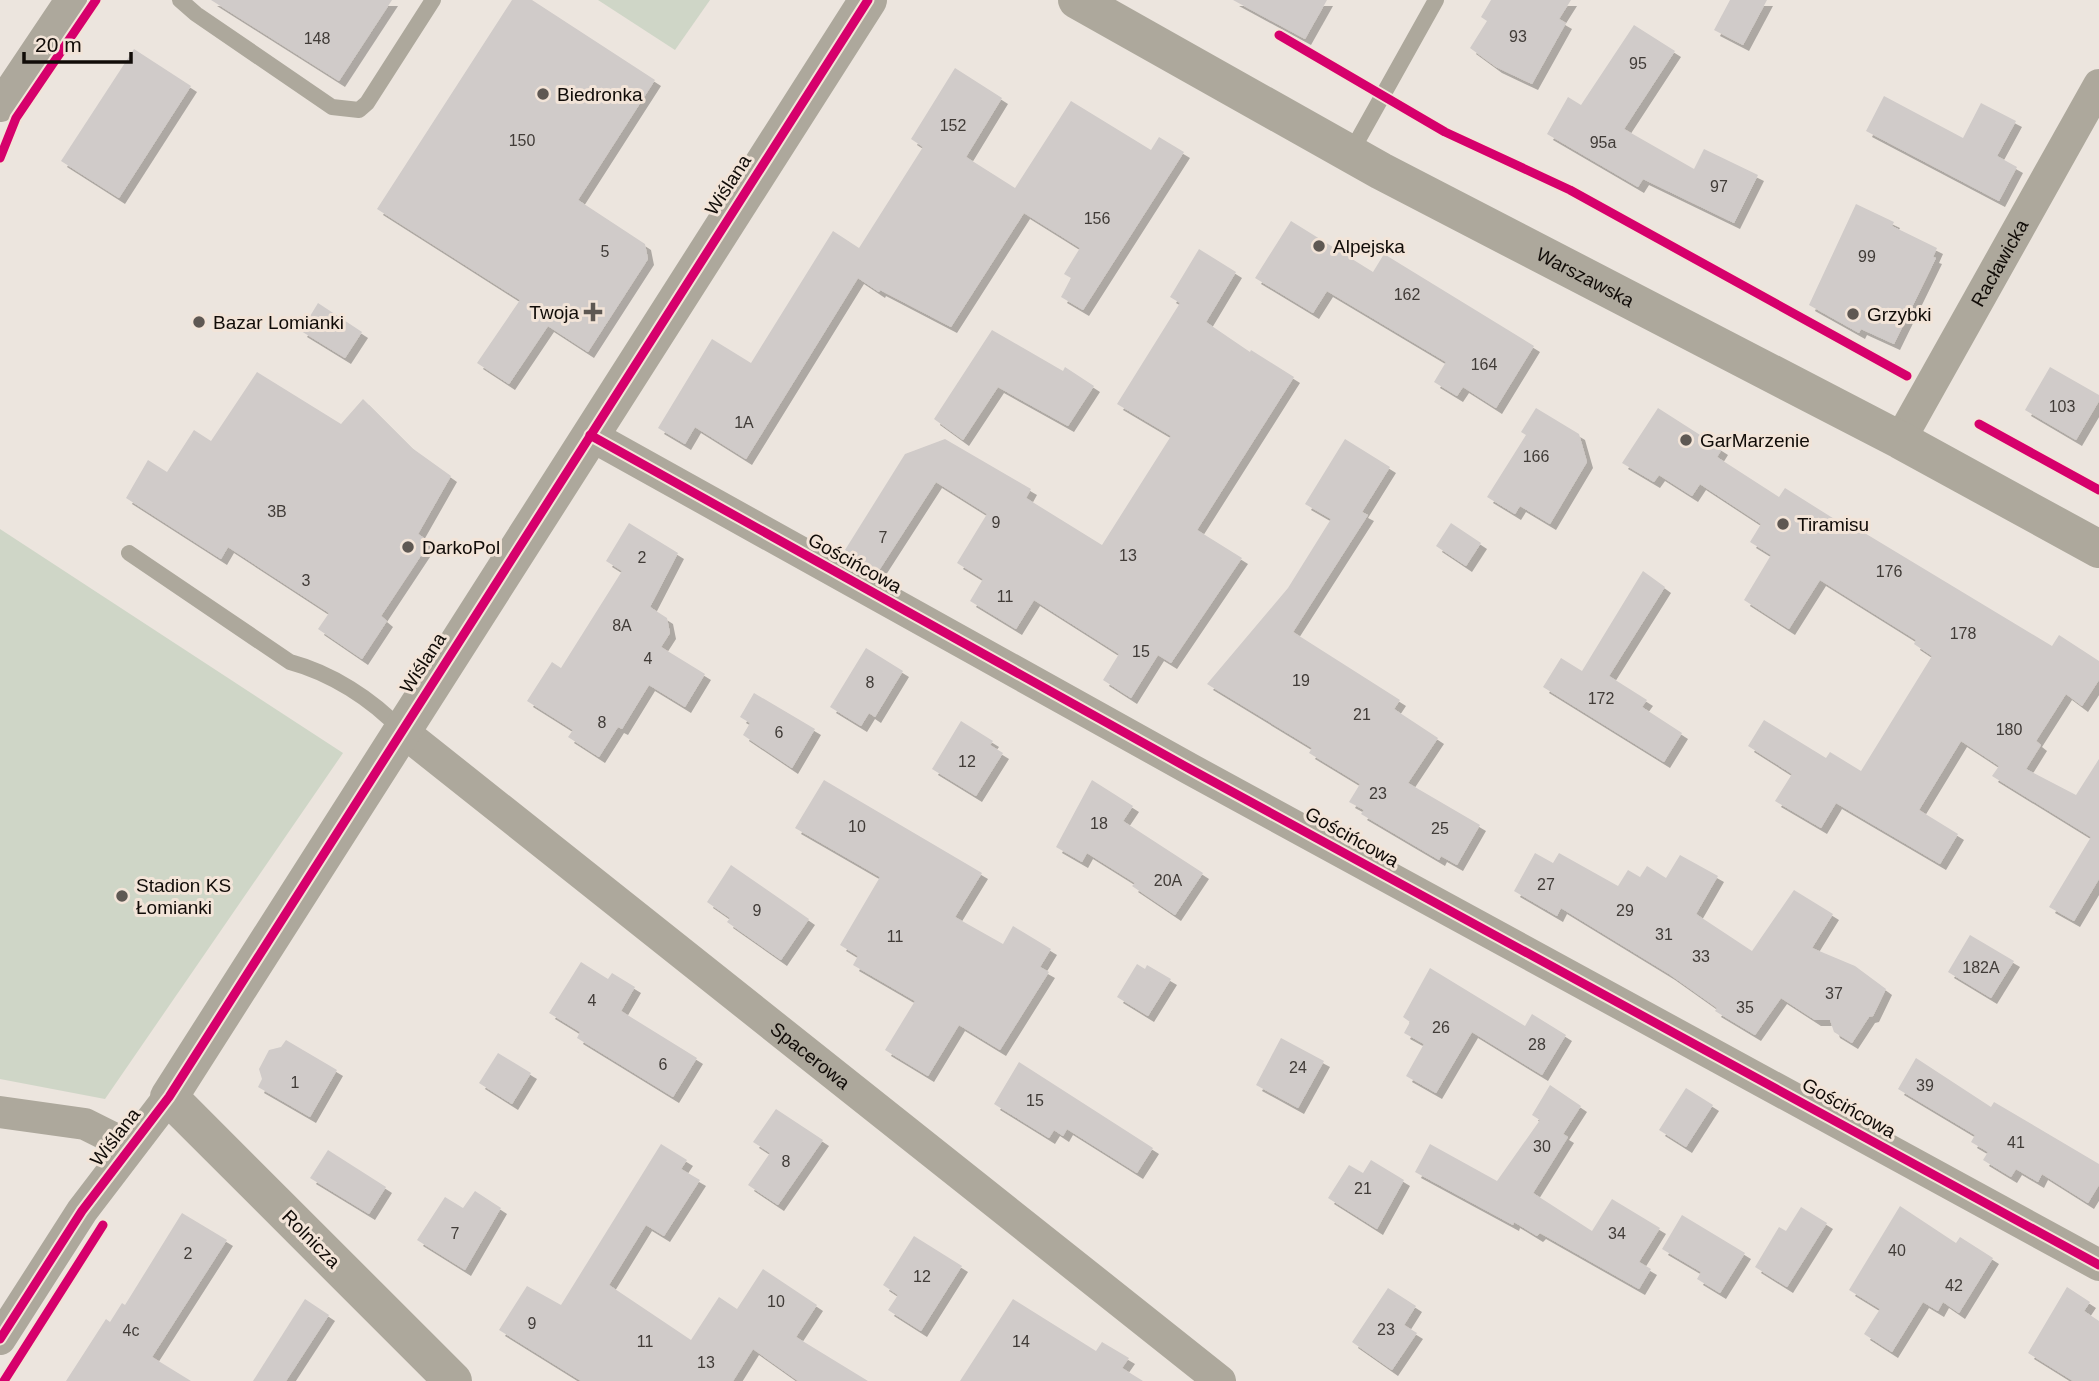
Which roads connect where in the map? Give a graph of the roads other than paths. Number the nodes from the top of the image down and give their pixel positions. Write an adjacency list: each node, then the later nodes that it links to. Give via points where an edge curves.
1 (71, 0): 8 (street)
2 (180, 0): 3 (lane, via 332,107 348,110 359,110 367,103)
3 (433, 0)
4 (867, 0): 10 (street, Wiślana)
5 (1077, 0): 9 (street, Warszawska)
6 (1436, 0): 9 (lane)
7 (2099, 85): 11 (street, Racławicka)
8 (0, 106)
9 (1350, 154): 11 (street, Warszawska)
10 (590, 435): 14 (street, Wiślana); 18 (street, Gościńcowa)
11 (1900, 440): 12 (street, Warszawska)
12 (2099, 549)
13 (129, 553): 14 (lane, via 290,663 321,671)
14 (401, 730): 15 (street, Wiślana); 21 (street, Spacerowa)
15 (169, 1097): 17 (street, Wiślana); 20 (street, Rolnicza)
16 (0, 1112): 17 (street, via 85,1124)
17 (129, 1146): 19 (street, Wiślana, via 82,1210)
18 (2099, 1265)
19 (0, 1339)
20 (453, 1381)
21 (1220, 1381)

